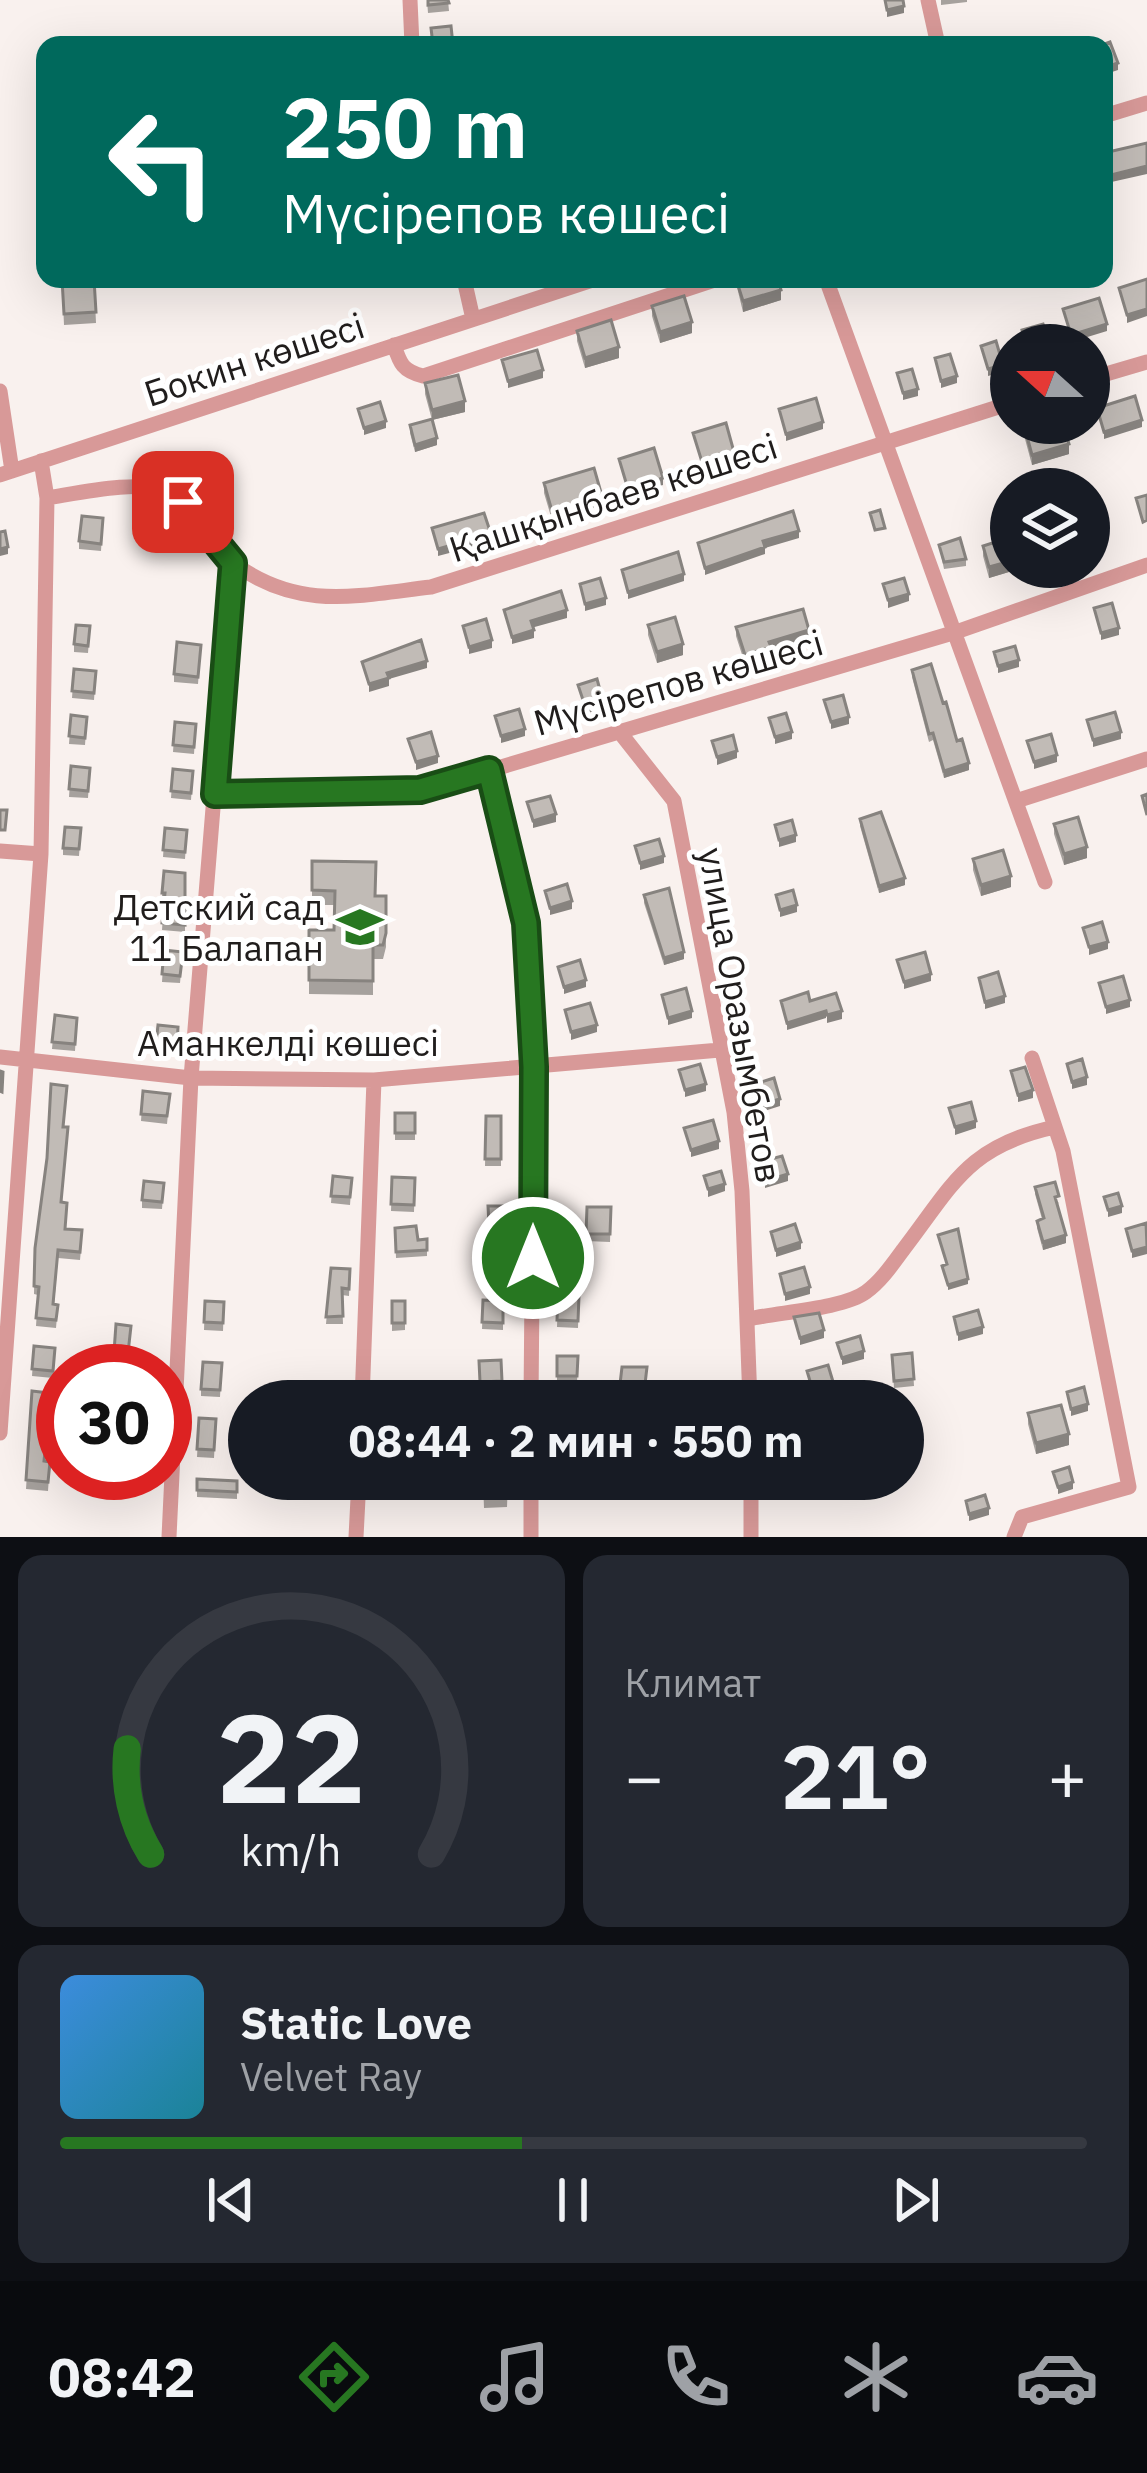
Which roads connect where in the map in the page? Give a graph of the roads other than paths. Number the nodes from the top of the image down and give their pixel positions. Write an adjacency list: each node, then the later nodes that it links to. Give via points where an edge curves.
1 (410, 0): 3 (street)
2 (928, 0): 4 (street)
3 (412, 36)
4 (936, 36)
5 (1147, 103): 6 (street)
6 (1113, 113)
7 (466, 288): 11 (street)
8 (568, 288): 11 (street, Бокин көшесі)
9 (691, 288): 12 (street, via 423,376 400,364)
10 (829, 288): 17 (street)
11 (473, 319): 12 (street, Бокин көшесі)
12 (394, 345): 18 (street, Бокин көшесі)
13 (1147, 362): 14 (street)
14 (1110, 373)
15 (0, 391): 19 (street)
16 (990, 409): 17 (street, Қашқынбаев көшесі)
17 (885, 441): 21 (street, Қашқынбаев көшесі, via 431,587 348,597 287,593); 23 (street)
18 (41, 461): 19 (street, Бокин көшесі); 20 (street)
19 (6, 473)
20 (47, 498): 21 (street, via 170,491); 30 (street)
21 (233, 563): 27 (street)
22 (1147, 565): 23 (street, Мүсірепов көшесі)
23 (956, 632): 24 (street, Мүсірепов көшесі); 28 (street)
24 (618, 730): 26 (street, Мүсірепов көшесі); 32 (street, улица Оразымбетов, via 674,801)
25 (1147, 759): 28 (street)
26 (489, 770): 27 (street, Мүсірепов көшесі, via 420,790); 36 (street, via 526,923)
27 (215, 794): 37 (street)
28 (1016, 801): 31 (street)
29 (0, 850): 30 (street)
30 (41, 854): 35 (street)
31 (1045, 882)
32 (720, 1050): 36 (street, Аманкелді көшесі); 41 (street, улица Оразымбетов, via 734,1112)
33 (0, 1058): 35 (street, Аманкелді көшесі)
34 (1032, 1058): 39 (street)
35 (28, 1061): 37 (street, Аманкелді көшесі); 40 (street)
36 (534, 1067): 38 (street, Аманкелді көшесі); 44 (street)
37 (191, 1078): 38 (street, Аманкелді көшесі); 50 (street)
38 (374, 1080): 43 (street)
39 (1055, 1127): 41 (street, via 1017,1135 969,1166 863,1294); 54 (street, via 1129,1487 1022,1517)
40 (9, 1207): 42 (street)
41 (749, 1319): 45 (street, улица Оразымбетов)
42 (3, 1364): 46 (street)
43 (363, 1380)
44 (532, 1380)
45 (750, 1380)
46 (0, 1433)
47 (357, 1500): 51 (street)
48 (531, 1500): 52 (street)
49 (751, 1500): 53 (street)
50 (169, 1537)
51 (356, 1537)
52 (531, 1537)
53 (752, 1537)
54 (1014, 1537)

